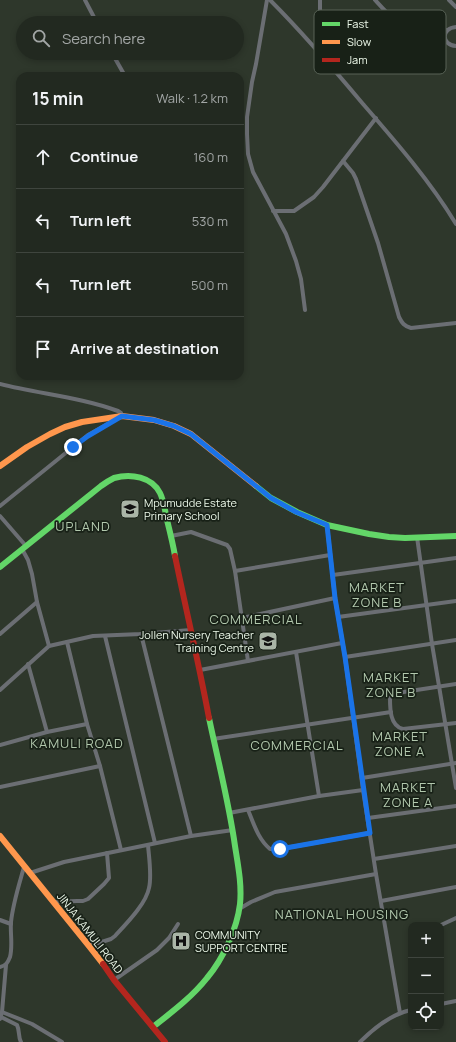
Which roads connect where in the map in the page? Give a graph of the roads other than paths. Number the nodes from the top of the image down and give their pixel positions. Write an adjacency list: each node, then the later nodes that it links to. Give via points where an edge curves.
1 (85, 0): 7 (street)
2 (269, 0): 13 (street); 19 (street, via 252,82 247,134 248,154 253,172)
3 (375, 0): 6 (street)
4 (449, 0): 5 (street)
5 (456, 7)
6 (384, 10)
7 (93, 16)
8 (456, 27): 9 (street)
9 (447, 30): 10 (street)
10 (446, 34)
11 (446, 41): 12 (street)
12 (456, 46)
13 (314, 47)
14 (116, 60): 15 (street)
15 (123, 72)
16 (338, 74): 17 (street)
17 (376, 118): 18 (street); 20 (street, via 436,193)
18 (343, 161): 19 (street, via 314,197 294,211); 22 (street, via 356,179 402,323 411,328)
19 (273, 211): 21 (street, via 286,234 296,261)
20 (456, 224)
21 (305, 310)
22 (456, 323)
23 (0, 384): 24 (street, via 78,400 118,411)
24 (122, 416): 25 (street, via 65,427 32,444); 26 (street, via 88,436); 28 (street, via 154,420 191,434 271,498)
25 (0, 466)
26 (0, 506)
27 (0, 516): 32 (street)
28 (327, 525): 31 (street, via 389,537); 33 (street)
29 (171, 536): 32 (street, via 159,491 140,477 127,475 114,478 101,486); 37 (street, via 190,532 227,545); 45 (street)
30 (456, 536): 31 (street)
31 (417, 537): 35 (street)
32 (24, 548): 36 (street); 41 (street)
33 (330, 555): 37 (street); 38 (street)
34 (456, 558): 35 (street)
35 (421, 563): 38 (street); 42 (street)
36 (0, 567)
37 (235, 571): 44 (street)
38 (333, 575): 39 (street)
39 (335, 598): 43 (street); 44 (street)
40 (456, 601): 42 (street)
41 (37, 602): 46 (street); 53 (street)
42 (427, 605): 43 (street); 52 (street)
43 (338, 617): 51 (street)
44 (242, 618): 56 (street)
45 (191, 630): 47 (street); 58 (street)
46 (0, 634)
47 (141, 634): 48 (street); 85 (street)
48 (105, 636): 50 (street); 86 (street)
49 (456, 640): 52 (street)
50 (67, 642): 53 (street); 65 (street)
51 (342, 643): 54 (street); 55 (street)
52 (432, 644): 55 (street); 60 (street)
53 (49, 646): 57 (street)
54 (296, 652): 56 (street); 66 (street)
55 (345, 657): 63 (street)
56 (248, 661): 58 (street)
57 (28, 664): 61 (street); 68 (street)
58 (200, 670): 69 (street)
59 (456, 684): 60 (street)
60 (439, 687): 62 (street, via 392,695); 67 (street)
61 (0, 690)
62 (391, 712): 63 (street); 67 (street, via 394,723 403,729)
63 (354, 717): 66 (street); 73 (street)
64 (456, 723): 67 (street)
65 (87, 724): 68 (street); 72 (street)
66 (308, 724): 69 (street); 77 (street)
67 (445, 724): 71 (street)
68 (47, 732): 70 (street)
69 (213, 739): 80 (street)
70 (0, 745)
71 (454, 763): 73 (street); 75 (street)
72 (100, 766): 74 (street); 89 (street)
73 (362, 778): 76 (street)
74 (0, 787)
75 (456, 788)
76 (363, 790): 77 (street); 81 (street)
77 (319, 796): 79 (street)
78 (456, 806): 81 (street)
79 (248, 810): 80 (street); 83 (street, via 262,841 270,849)
80 (229, 813): 82 (street)
81 (368, 818): 83 (street)
82 (233, 830): 85 (street); 98 (street, via 240,875)
83 (370, 833): 91 (street)
84 (0, 836): 92 (street, JINJA KAMULI ROAD)
85 (191, 836): 86 (street)
86 (155, 843): 87 (street)
87 (148, 845): 89 (street); 104 (street, via 150,883 147,895 138,910 111,939)
88 (456, 846): 91 (street)
89 (121, 850): 90 (street)
90 (106, 853): 93 (street); 97 (street, via 109,878 99,889 83,901)
91 (374, 859): 94 (street)
92 (24, 867): 93 (street, JINJA KAMULI ROAD); 101 (street)
93 (30, 873): 97 (street, JINJA KAMULI ROAD)
94 (376, 874): 96 (street); 98 (street, via 275,892)
95 (456, 887): 96 (street)
96 (381, 901): 112 (street)
97 (53, 902): 104 (street, JINJA KAMULI ROAD)
98 (239, 910): 114 (street, via 228,946 209,977 194,994)
99 (456, 918): 103 (street)
100 (0, 920): 101 (street)
101 (11, 924): 105 (street, via 11,950)
102 (178, 924): 107 (street, via 157,950)
103 (444, 924)
104 (89, 946): 107 (street, JINJA KAMULI ROAD)
105 (6, 965): 106 (street); 111 (street)
106 (0, 967)
107 (114, 980): 114 (street, JINJA KAMULI ROAD)
108 (456, 1001): 109 (street)
109 (444, 1003)
110 (408, 1011): 112 (street)
111 (2, 1012): 113 (street); 116 (street, via 32,1024)
112 (400, 1013): 118 (street, via 369,1032)
113 (0, 1018): 115 (street, via 17,1025)
114 (153, 1027): 117 (street, JINJA KAMULI ROAD)
115 (21, 1042)
116 (62, 1042)
117 (165, 1042)
118 (360, 1042)

